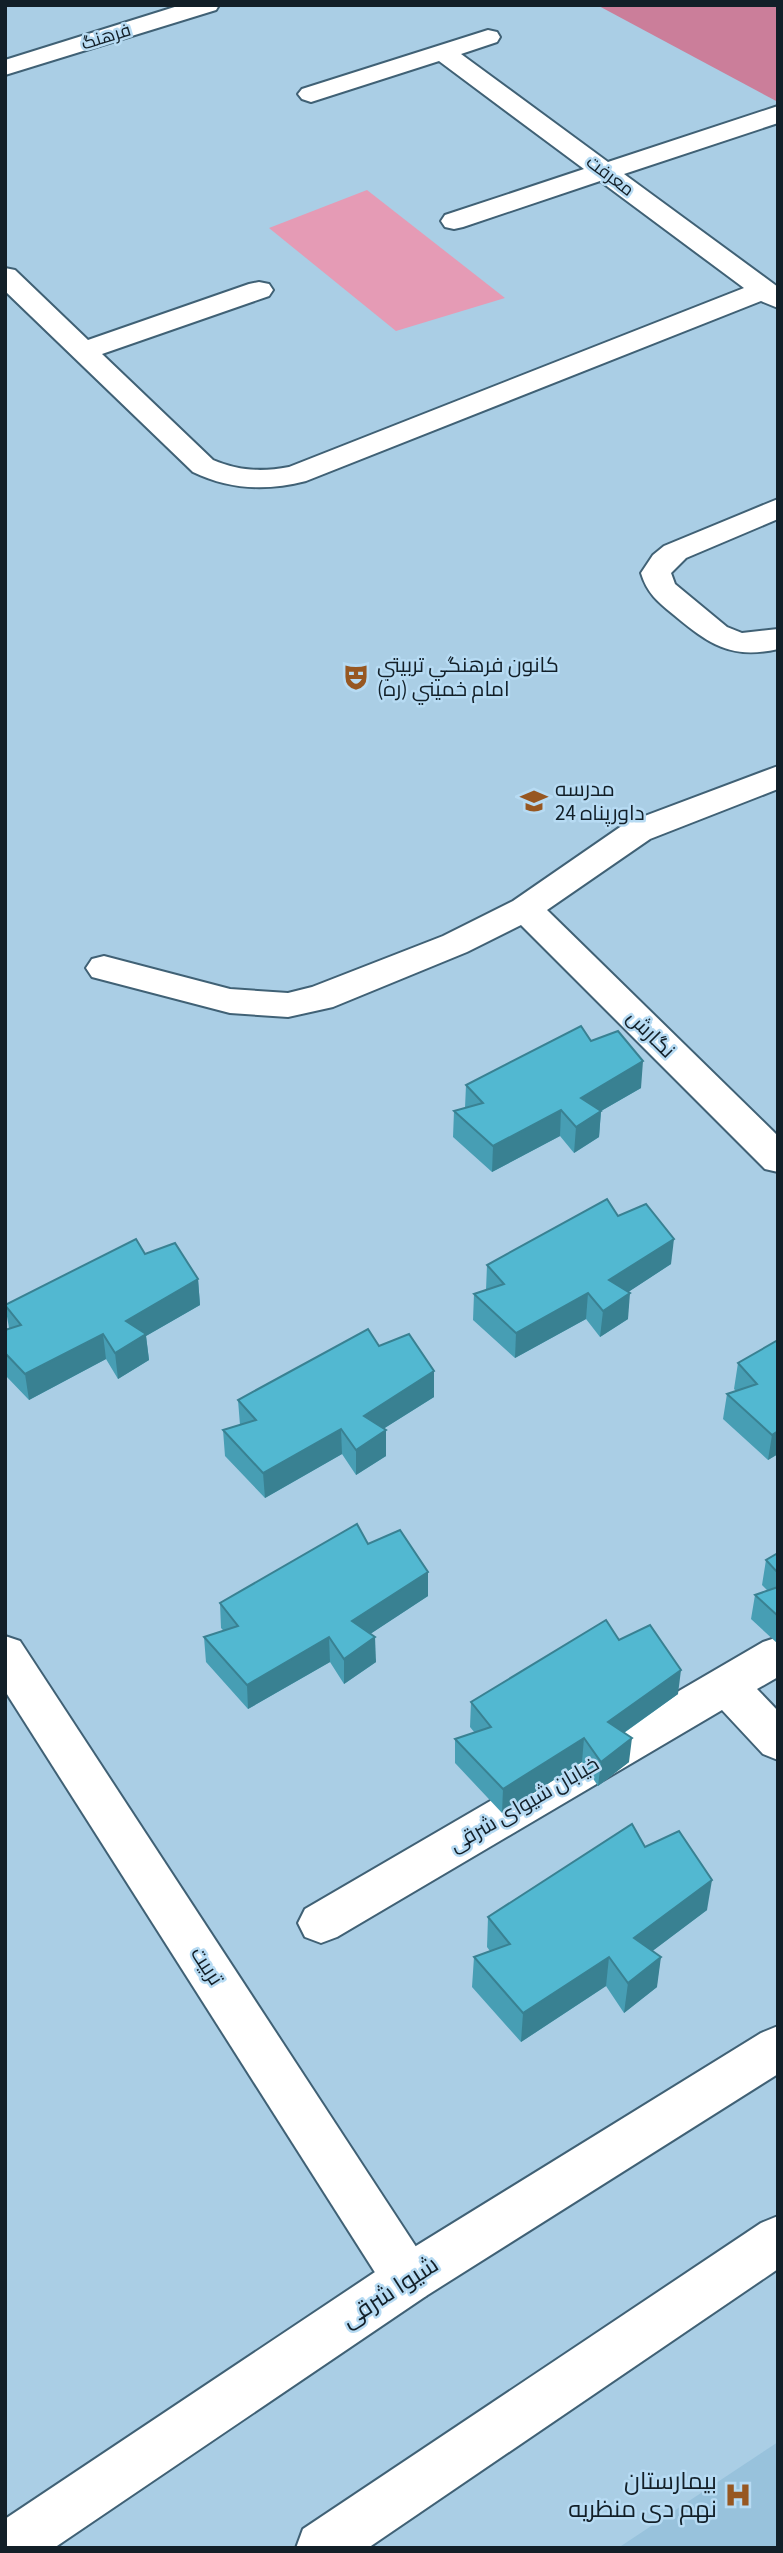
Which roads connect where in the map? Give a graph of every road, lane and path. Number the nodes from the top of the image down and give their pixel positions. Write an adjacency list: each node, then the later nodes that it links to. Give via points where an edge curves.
1 (207, 5): 4 (street, فرهنگ)
2 (488, 37): 3 (street)
3 (442, 51): 5 (street); 7 (street, معرفت)
4 (5, 68)
5 (311, 94)
6 (778, 114): 7 (street)
7 (605, 172): 8 (street); 11 (street, معرفت)
8 (454, 221)
9 (5, 276): 12 (street)
10 (259, 290): 12 (street)
11 (771, 295): 12 (street, via 273,480 245,481 203,466)
12 (83, 351)
13 (778, 508): 14 (street, via 676,552 656,573 661,588 716,634 738,643)
14 (778, 639)
15 (778, 777): 16 (street, via 638,831)
16 (525, 909): 17 (street, via 455,944 320,998 288,1005 230,1001); 18 (street, نگارش)
17 (104, 968)
18 (778, 1158)
19 (5, 1654): 26 (street, تربیت)
20 (778, 1655): 21 (street, خیابان شیوای شرقی)
21 (727, 1685): 22 (street); 23 (street, خیابان شیوای شرقی)
22 (778, 1741)
23 (321, 1923)
24 (778, 2048): 26 (street, شیوا شرقی)
25 (778, 2240): 28 (street)
26 (408, 2279): 27 (street, شیوا شرقی)
27 (8, 2548)
28 (322, 2548)

